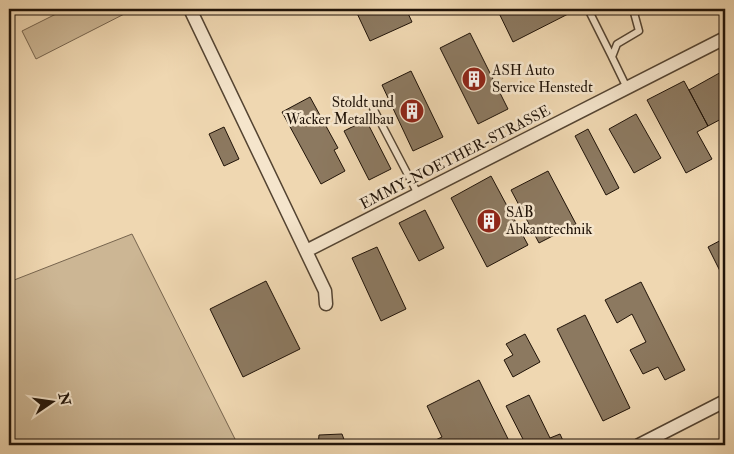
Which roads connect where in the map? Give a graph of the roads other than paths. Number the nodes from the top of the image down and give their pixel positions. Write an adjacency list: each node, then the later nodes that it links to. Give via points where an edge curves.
1 (190, 9): 11 (street)
2 (588, 9): 7 (lane)
3 (633, 9): 7 (lane, via 639,31 617,44)
4 (721, 9): 5 (lane)
5 (725, 16)
6 (725, 38): 8 (street, EMMY-NOETHER-STRASSE)
7 (612, 58): 8 (lane)
8 (626, 88): 10 (street, EMMY-NOETHER-STRASSE)
9 (373, 108): 10 (lane)
10 (418, 194): 11 (street, EMMY-NOETHER-STRASSE)
11 (306, 251): 12 (street, via 325,291)
12 (326, 304)
13 (725, 401): 14 (street)
14 (639, 445)

